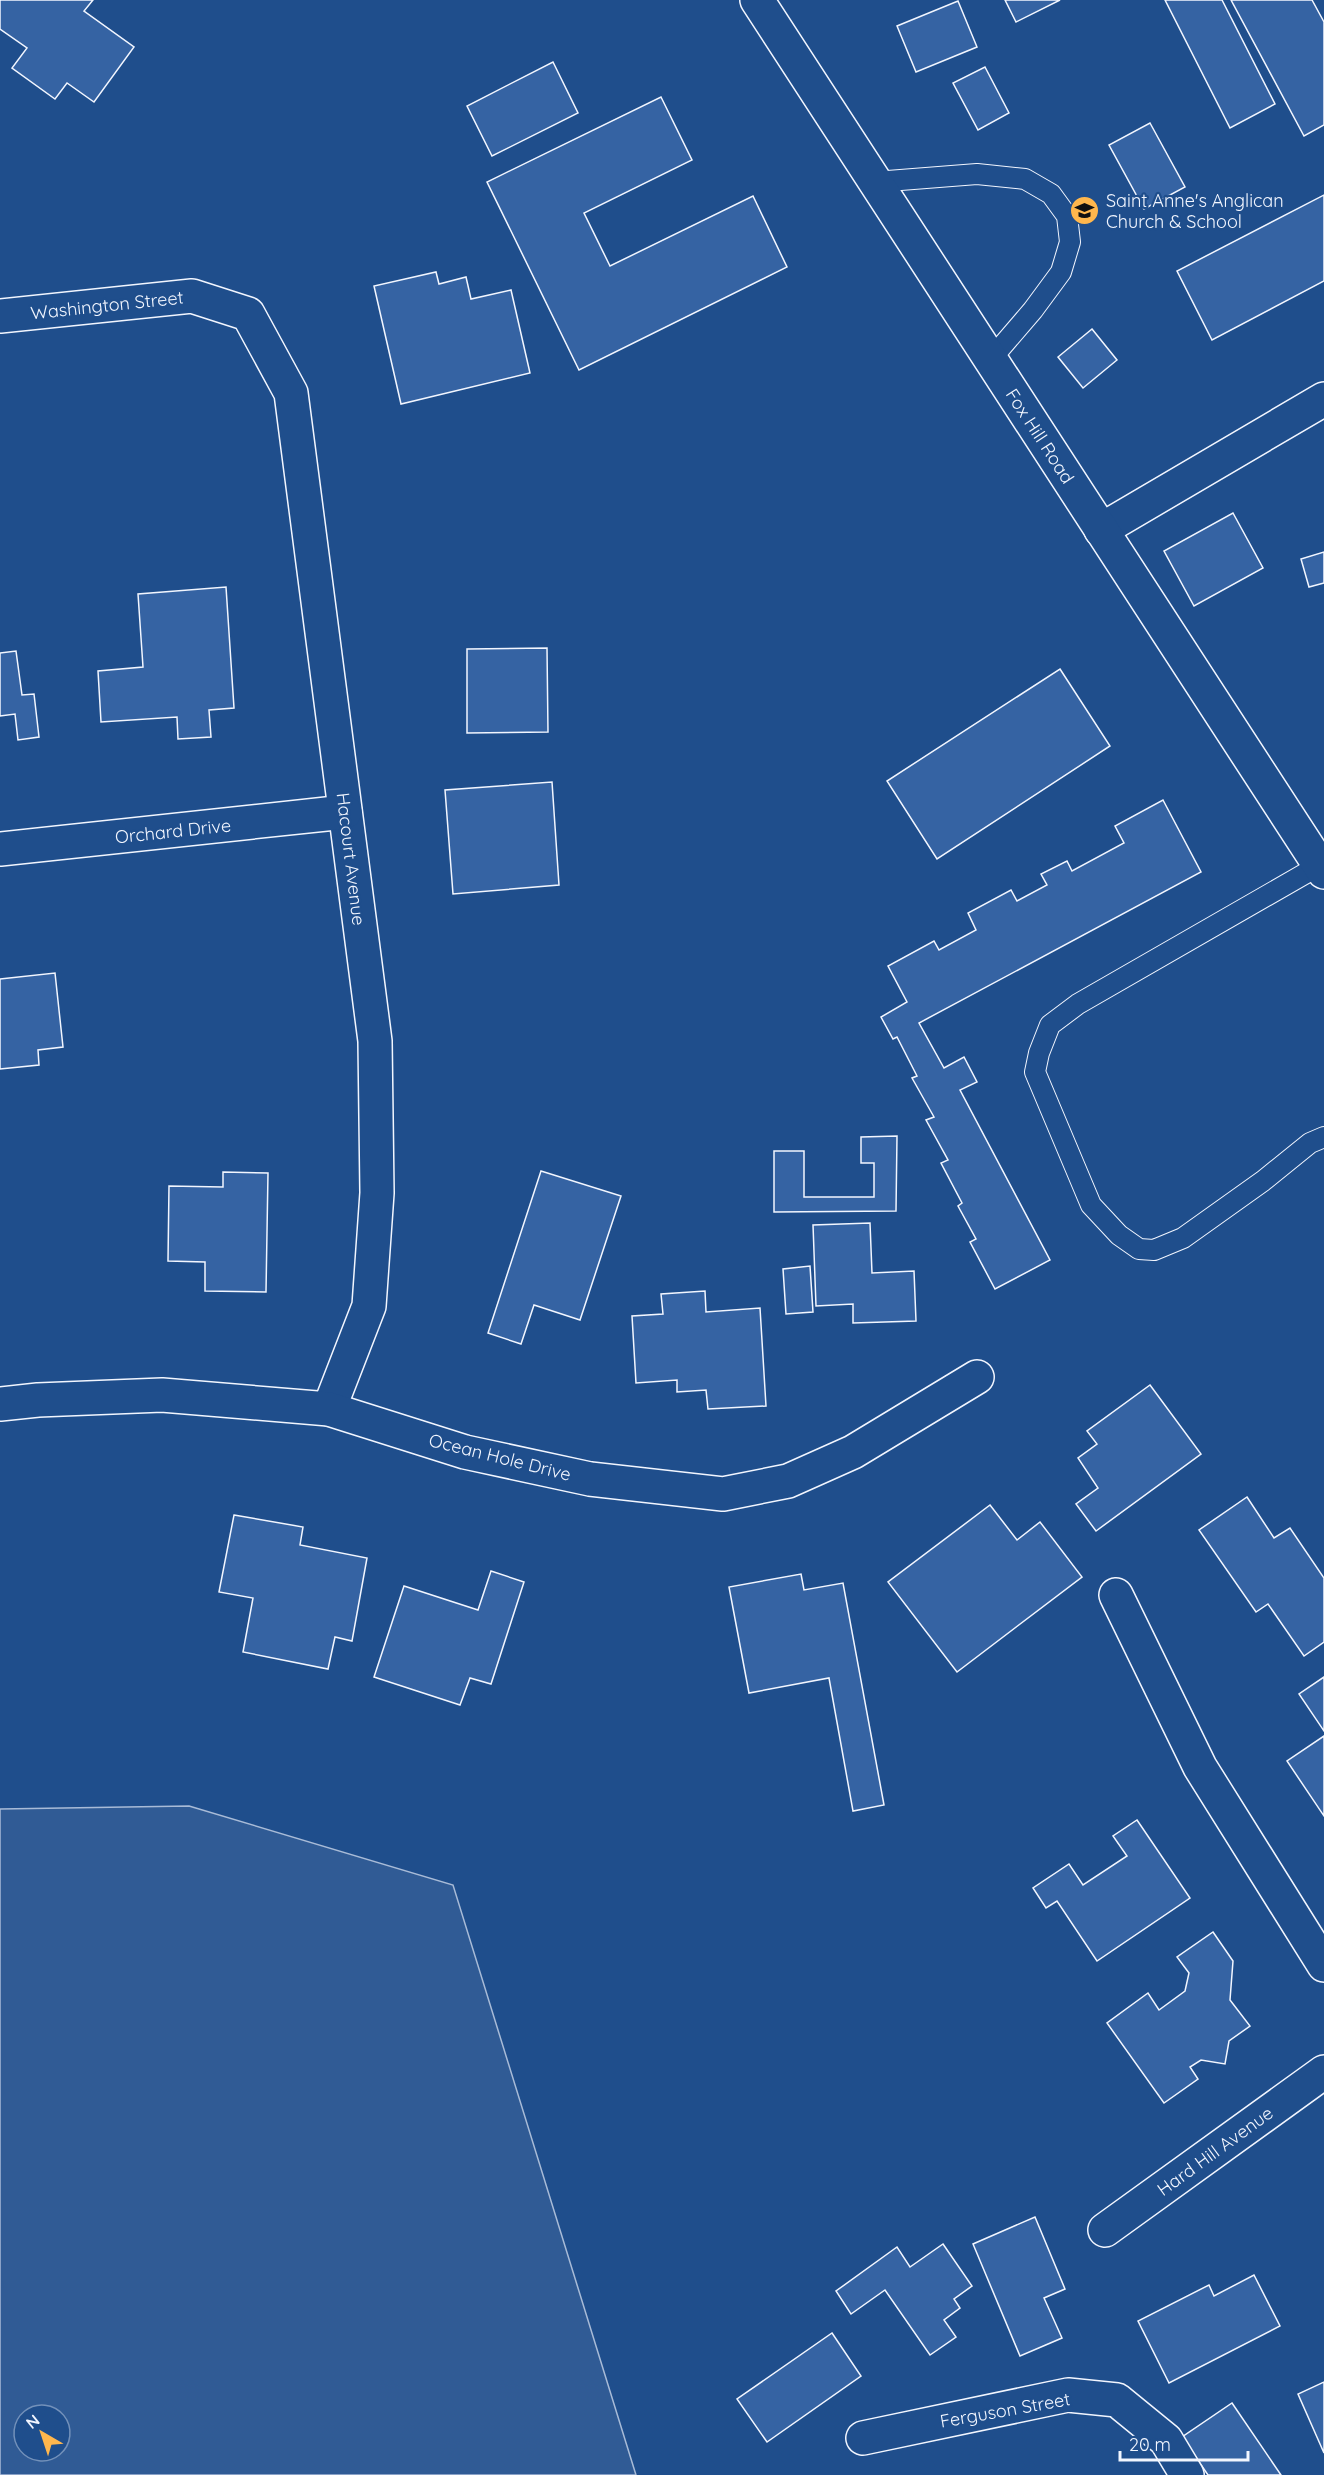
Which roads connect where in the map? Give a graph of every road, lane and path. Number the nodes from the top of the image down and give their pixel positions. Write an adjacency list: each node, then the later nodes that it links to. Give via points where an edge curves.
1 (757, 0): 2 (street, Fox Hill Road)
2 (874, 182): 5 (street, Fox Hill Road); 5 (lane, via 977,174 1025,178 1051,194 1068,216 1070,242 1061,272)
3 (248, 314): 4 (street, Washington Street, via 192,296); 8 (street, Hacourt Avenue, via 291,393)
4 (0, 316)
5 (990, 360): 7 (street, Fox Hill Road)
6 (1324, 399): 7 (street)
7 (1101, 530): 10 (street, Fox Hill Road)
8 (345, 812): 9 (street, Orchard Drive); 14 (street, Hacourt Avenue, via 375,1041 377,1193 369,1306)
9 (0, 849)
10 (1323, 866): 11 (lane, via 1078,1004 1050,1025 1035,1072 1091,1205 1139,1250 1154,1250 1183,1238 1310,1143)
11 (1324, 1137)
12 (976, 1377): 14 (street, Ocean Hole Drive, via 854,1452 788,1481 723,1494 590,1479 465,1452)
13 (0, 1404): 14 (street, Ocean Hole Drive, via 162,1395)
14 (329, 1409)
15 (1116, 1595): 16 (street, via 1200,1767)
16 (1324, 1965)
17 (1324, 2072): 18 (street, Hard Hill Avenue)
18 (1105, 2230)
19 (863, 2438): 20 (street, Ferguson Street, via 1068,2395 1117,2400 1166,2440)
20 (1187, 2475)

